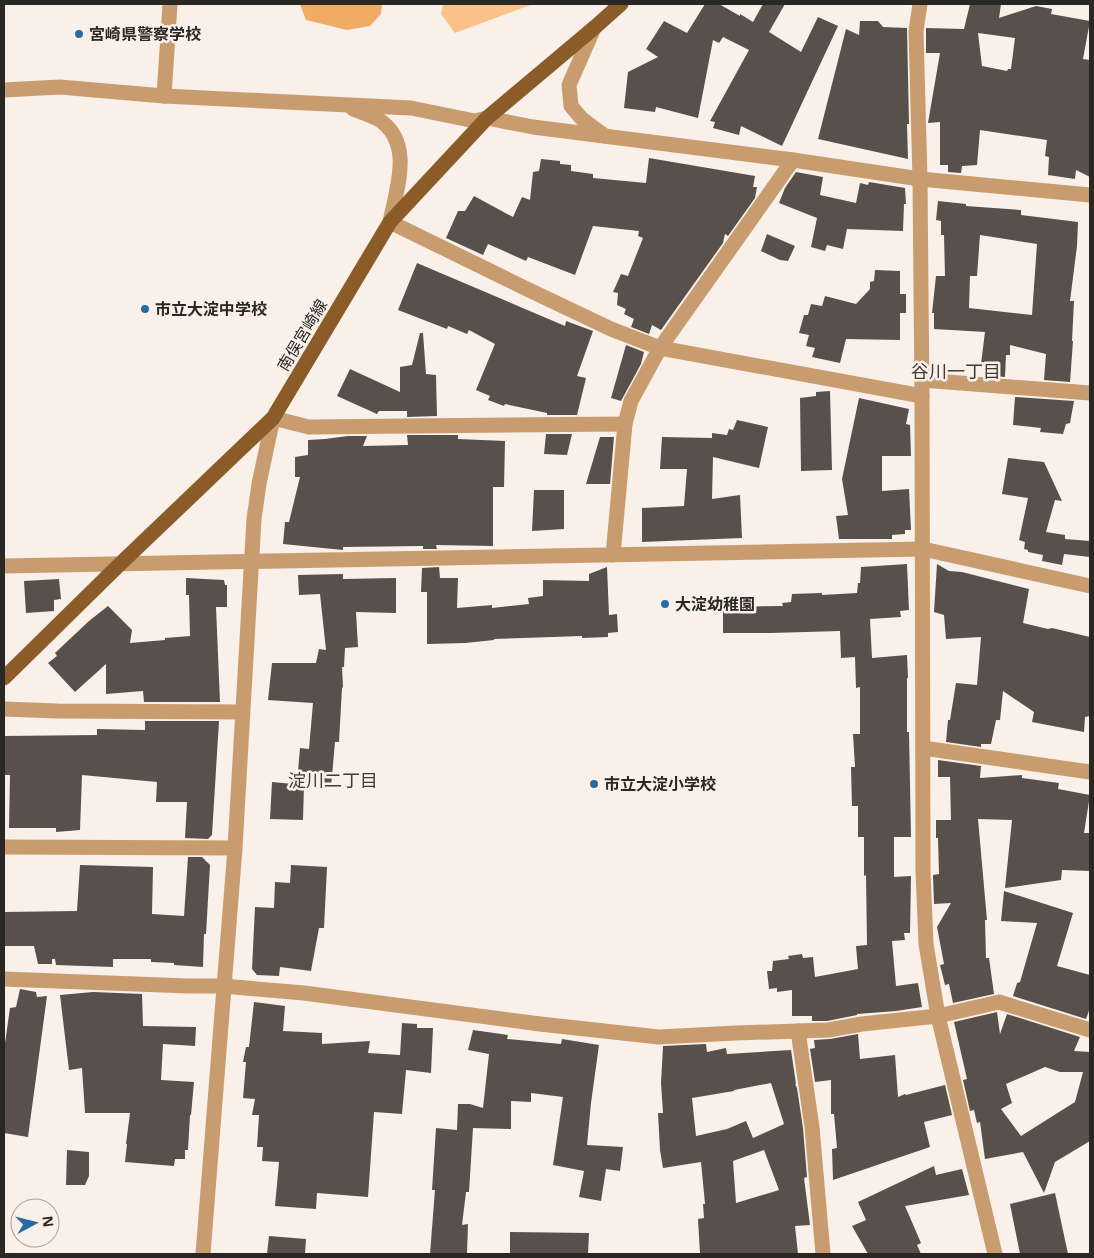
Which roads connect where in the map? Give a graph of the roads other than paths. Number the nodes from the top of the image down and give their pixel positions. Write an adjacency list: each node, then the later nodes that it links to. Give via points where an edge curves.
1 (170, 4): 6 (street)
2 (621, 4): 4 (main road, 南俣宮崎線)
3 (920, 4): 11 (street, via 916,31)
4 (594, 28): 8 (main road, 南俣宮崎線); 9 (street, via 569,86 571,106)
5 (4, 90): 6 (street, via 60,88)
6 (164, 96): 7 (street)
7 (342, 104): 8 (street, via 410,108 475,120); 13 (street, via 378,119 392,132 400,147 400,169)
8 (487, 118): 9 (street); 13 (main road, 南俣宮崎線)
9 (606, 137): 10 (street)
10 (793, 160): 11 (street); 14 (street)
11 (920, 179): 12 (street); 15 (street)
12 (1090, 195)
13 (390, 222): 14 (street, via 528,290); 18 (main road, 南俣宮崎線)
14 (660, 348): 17 (street); 19 (street, via 631,401)
15 (922, 380): 16 (street); 17 (street)
16 (1090, 393)
17 (922, 396): 20 (street)
18 (273, 418): 19 (street, via 309,427); 22 (street, via 259,484); 23 (main road, 南俣宮崎線)
19 (625, 424): 21 (street)
20 (923, 549): 21 (street); 25 (street); 29 (street)
21 (613, 555): 22 (street)
22 (250, 562): 23 (street); 28 (street)
23 (119, 565): 24 (street); 26 (main road, 南俣宮崎線)
24 (4, 566)
25 (1090, 586)
26 (4, 678)
27 (4, 710): 28 (street)
28 (242, 712): 32 (street)
29 (923, 748): 30 (street); 35 (street, via 926,944)
30 (1090, 772)
31 (4, 847): 32 (street)
32 (235, 848): 34 (street)
33 (4, 979): 34 (street)
34 (223, 986): 36 (street, via 304,993 659,1038); 38 (street)
35 (938, 1016): 36 (street, via 828,1030); 37 (street, via 999,1002); 40 (street)
36 (798, 1030): 39 (street, via 812,1127)
37 (1090, 1030)
38 (203, 1254)
39 (823, 1254)
40 (994, 1254)

